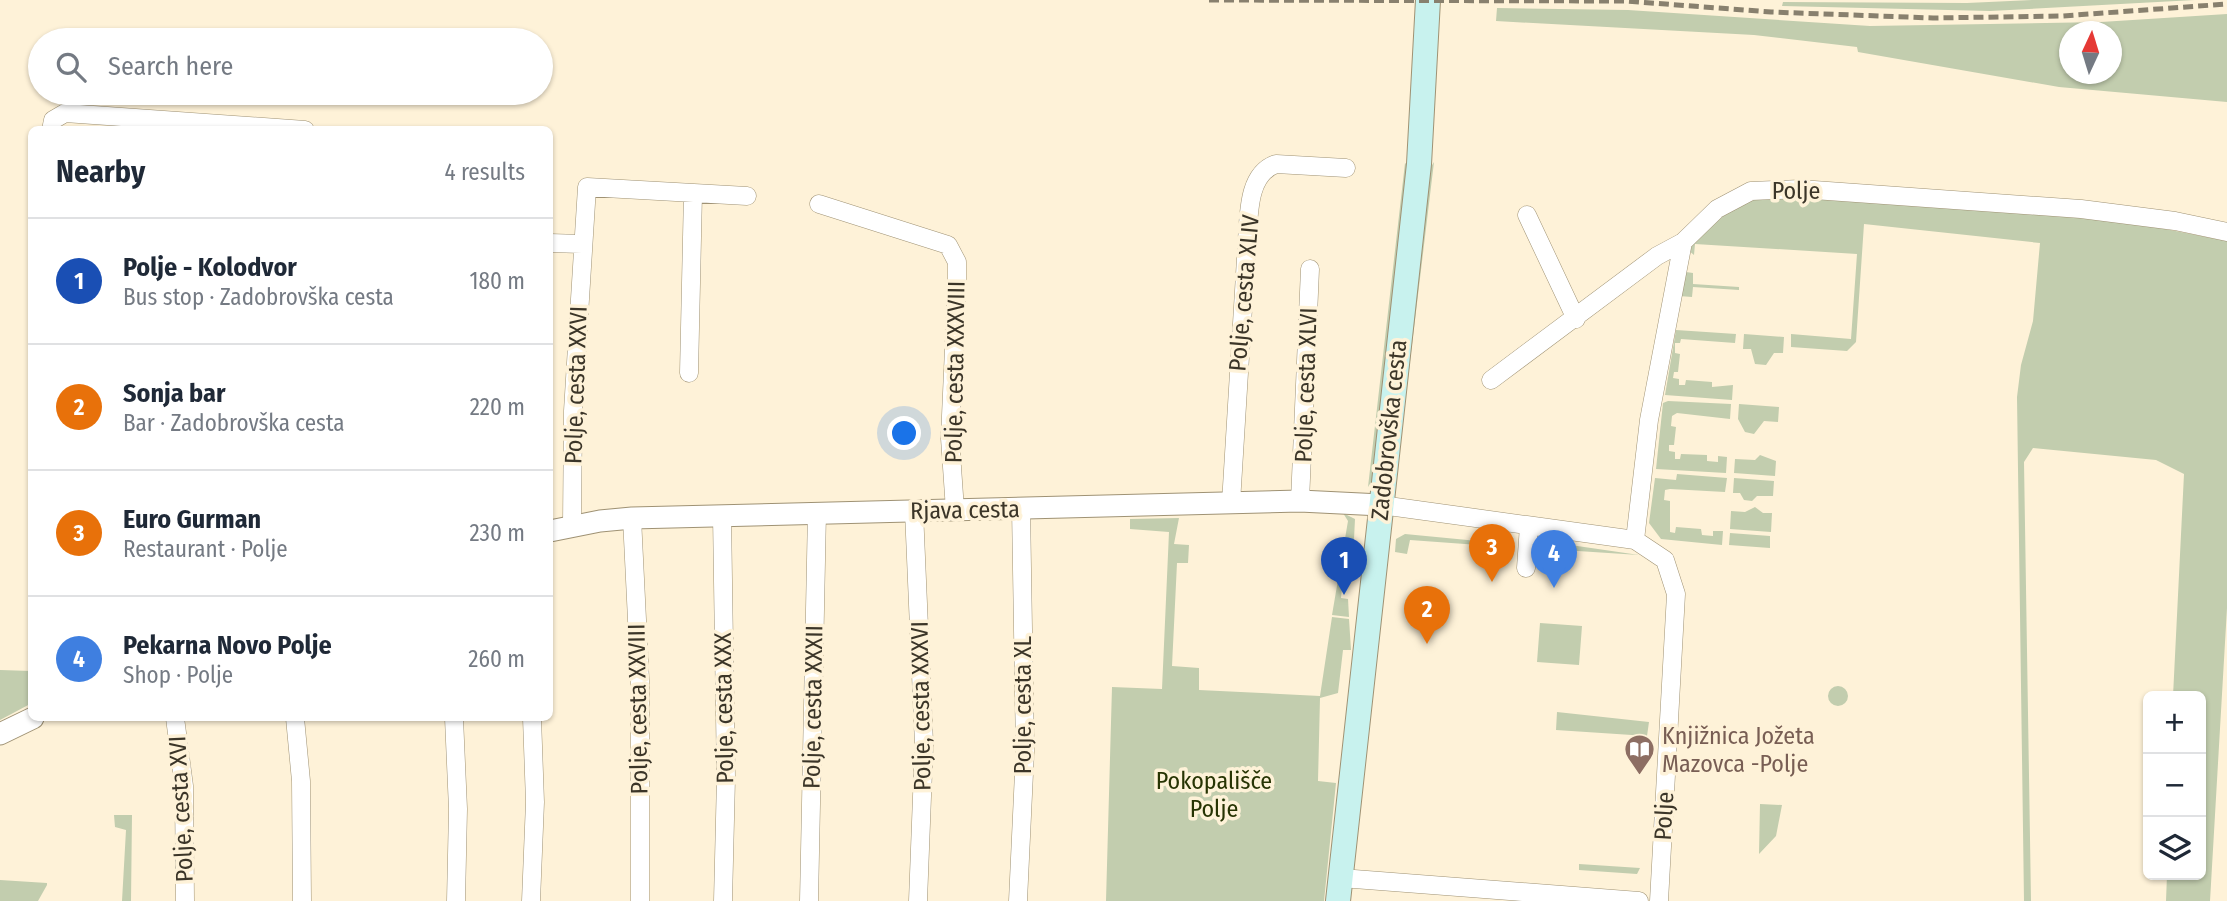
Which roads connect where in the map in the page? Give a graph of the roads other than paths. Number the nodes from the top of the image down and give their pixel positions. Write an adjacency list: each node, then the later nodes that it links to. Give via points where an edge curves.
1 (1428, 0): 20 (main road, Zadobrovška cesta, via 1419,164)
2 (52, 125): 3 (street, via 65,113)
3 (164, 125): 4 (street)
4 (208, 126)
5 (1346, 168): 19 (street, Polje, cesta XLIV, via 1276,164 1265,168 1257,179 1249,209)
6 (693, 193): 7 (street, Polje, cesta XXVI); 13 (street, Polje, cesta XXVI, via 587,187); 16 (street)
7 (747, 196)
8 (820, 204): 22 (street, Polje, cesta XXXVIII, via 947,245 954,254 957,282 950,438)
9 (1527, 215): 15 (street)
10 (2227, 232): 11 (street, Polje, via 2081,209 1800,189 1751,191 1717,209)
11 (1682, 242): 15 (street, Polje); 30 (street, via 1649,420)
12 (553, 243): 13 (street)
13 (582, 244): 27 (street, Polje, cesta XXVI)
14 (1310, 269): 18 (street, Polje, cesta XLVI)
15 (1576, 319): 17 (street, Polje)
16 (689, 373)
17 (1491, 380)
18 (1300, 501): 19 (street, Rjava cesta); 20 (street, Rjava cesta)
19 (1231, 503): 21 (street, Rjava cesta)
20 (1381, 505): 28 (street, Polje); 38 (main road, Zadobrovška cesta)
21 (1021, 508): 22 (street, Rjava cesta); 47 (street, Polje, cesta XL, via 1025,751)
22 (955, 510): 23 (street, Rjava cesta)
23 (914, 511): 24 (street, Rjava cesta); 46 (street, Polje, cesta XXXVI, via 924,744)
24 (817, 512): 25 (street, Rjava cesta); 45 (street, Polje, cesta XXXII)
25 (722, 515): 26 (street, Rjava cesta); 44 (street, Polje, cesta XXX)
26 (632, 518): 27 (street, Rjava cesta); 43 (street, Polje, cesta XXVIII, via 640,681)
27 (572, 525): 29 (street, Rjava cesta)
28 (1529, 526): 30 (street, Polje); 31 (street)
29 (553, 530)
30 (1635, 540): 49 (street, Polje, via 1665,560 1676,593)
31 (1526, 568)
32 (28, 720): 37 (street)
33 (175, 721): 39 (street, Polje, cesta XVI, via 184,786)
34 (295, 721): 40 (street, via 301,780)
35 (454, 721): 41 (street)
36 (532, 721): 42 (street)
37 (0, 734)
38 (1339, 890): 48 (street)
39 (185, 901)
40 (302, 901)
41 (456, 901)
42 (531, 901)
43 (640, 901)
44 (723, 901)
45 (809, 901)
46 (918, 901)
47 (1018, 901)
48 (1639, 901)
49 (1659, 901)

